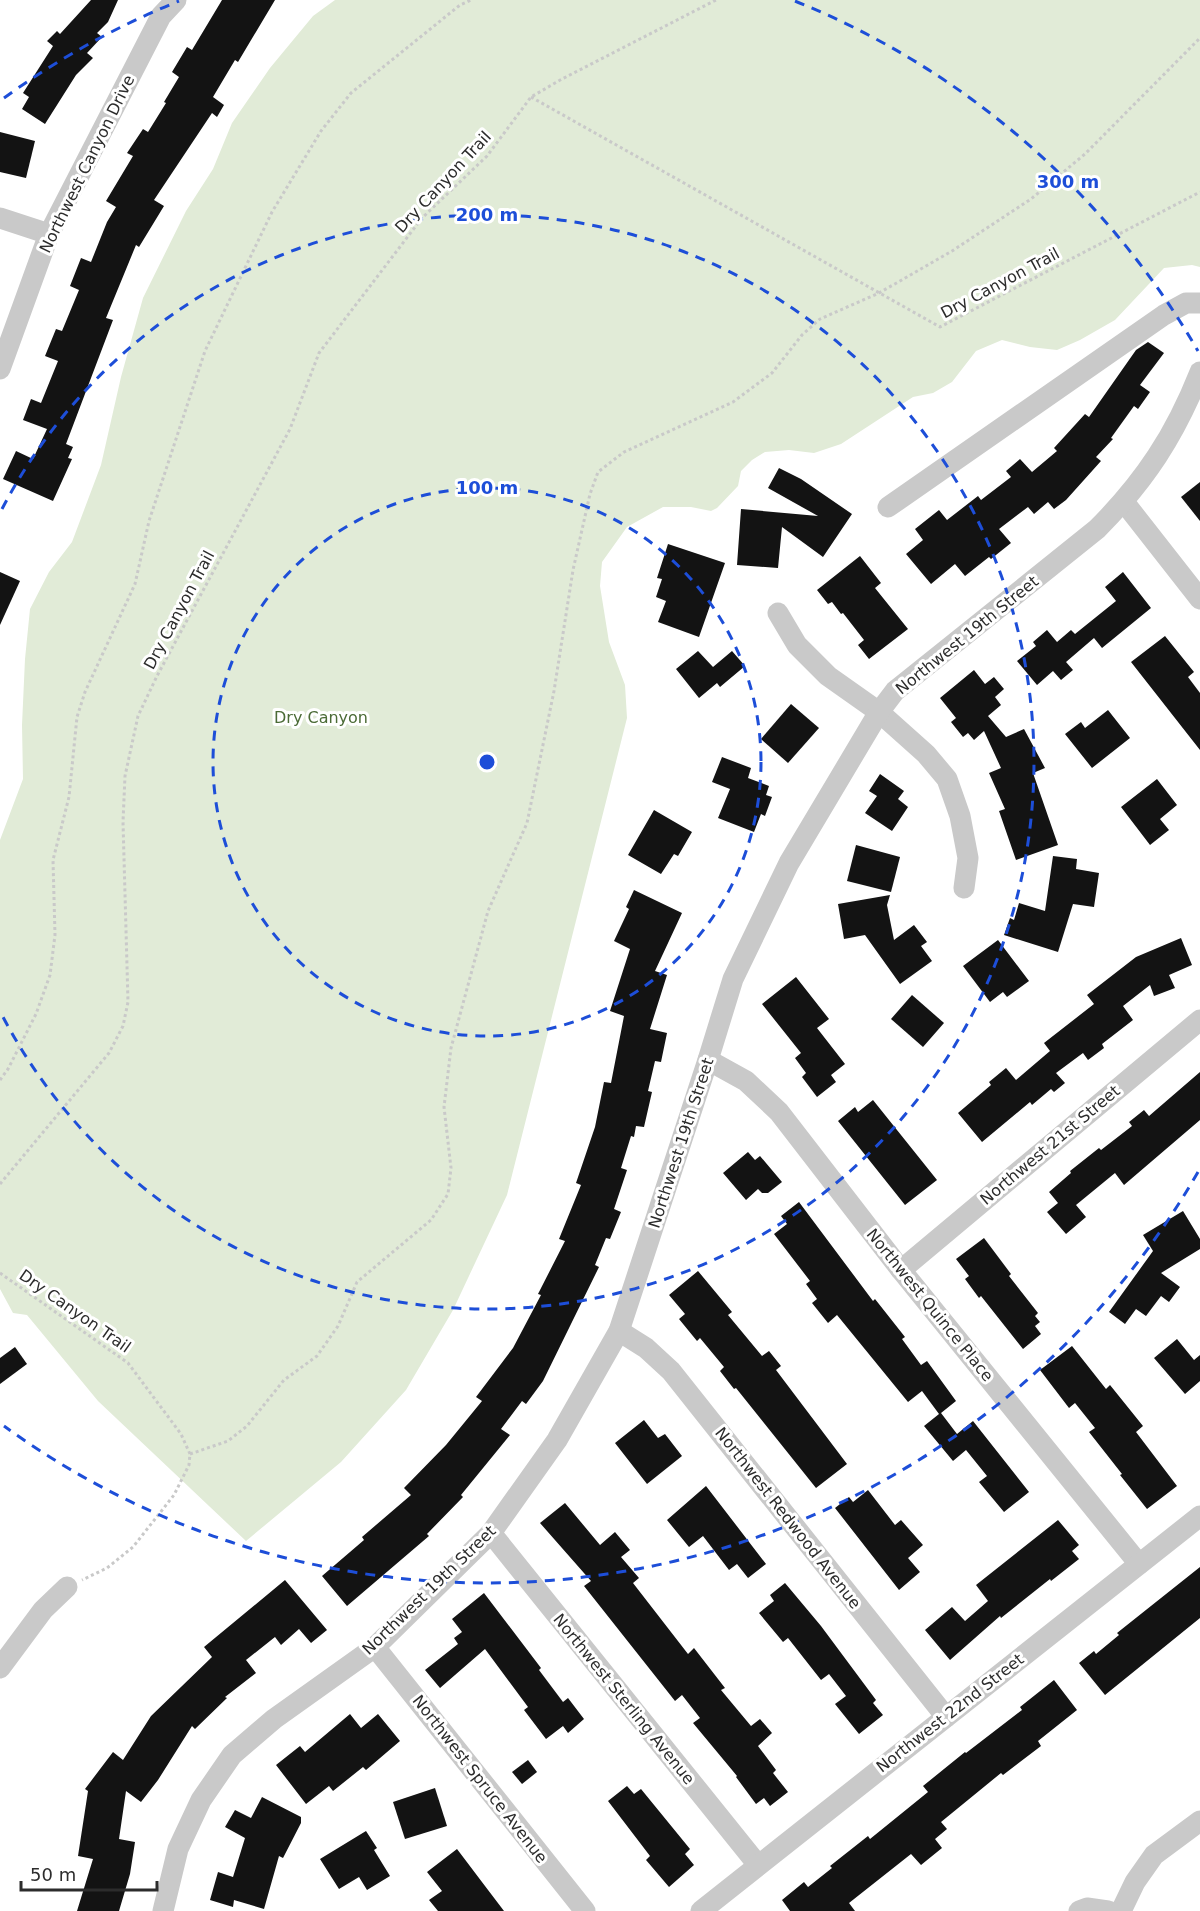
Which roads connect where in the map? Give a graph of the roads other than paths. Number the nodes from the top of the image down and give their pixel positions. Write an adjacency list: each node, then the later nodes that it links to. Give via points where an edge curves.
1 (176, 0): 3 (street, Northwest Canyon Drive, via 161,16)
2 (0, 218): 3 (street)
3 (49, 234): 5 (street, Northwest Canyon Drive)
4 (1200, 303): 8 (street, via 1186,303 1164,315)
5 (0, 369)
6 (1200, 372): 7 (street, Northwest 19th Street, via 1185,409 1157,458)
7 (1124, 502): 9 (street); 11 (street, Northwest 19th Street, via 1097,529 895,691)
8 (888, 507)
9 (1200, 599)
10 (778, 613): 11 (street, via 797,645 828,676)
11 (879, 712): 12 (street, via 926,754 947,779 960,816 968,858); 14 (street, Northwest 19th Street, via 759,921 733,979)
12 (964, 888)
13 (1200, 1020): 15 (street, Northwest 21st Street)
14 (708, 1060): 15 (street, Northwest Quince Place, via 746,1081 779,1112); 16 (street, Northwest 19th Street)
15 (901, 1270): 19 (street, Northwest Quince Place)
16 (619, 1331): 18 (street, Northwest 19th Street, via 557,1440); 23 (street, Northwest Redwood Avenue, via 671,1371)
17 (1200, 1516): 19 (street, Northwest 22nd Street)
18 (491, 1533): 21 (street, Northwest 19th Street); 25 (street, Northwest Sterling Avenue)
19 (1139, 1564): 23 (street, Northwest 22nd Street)
20 (68, 1587): 22 (street, via 43,1610)
21 (375, 1647): 26 (street, Northwest 19th Street, via 274,1719 232,1755 201,1800 178,1849); 27 (street, Northwest Spruce Avenue)
22 (0, 1668)
23 (946, 1717): 25 (street, Northwest 22nd Street)
24 (1200, 1821): 31 (street, via 1154,1855)
25 (758, 1866): 28 (street, Northwest 22nd Street)
26 (163, 1911)
27 (585, 1911)
28 (701, 1911)
29 (1079, 1911): 30 (street)
30 (1108, 1911)
31 (1121, 1911)

